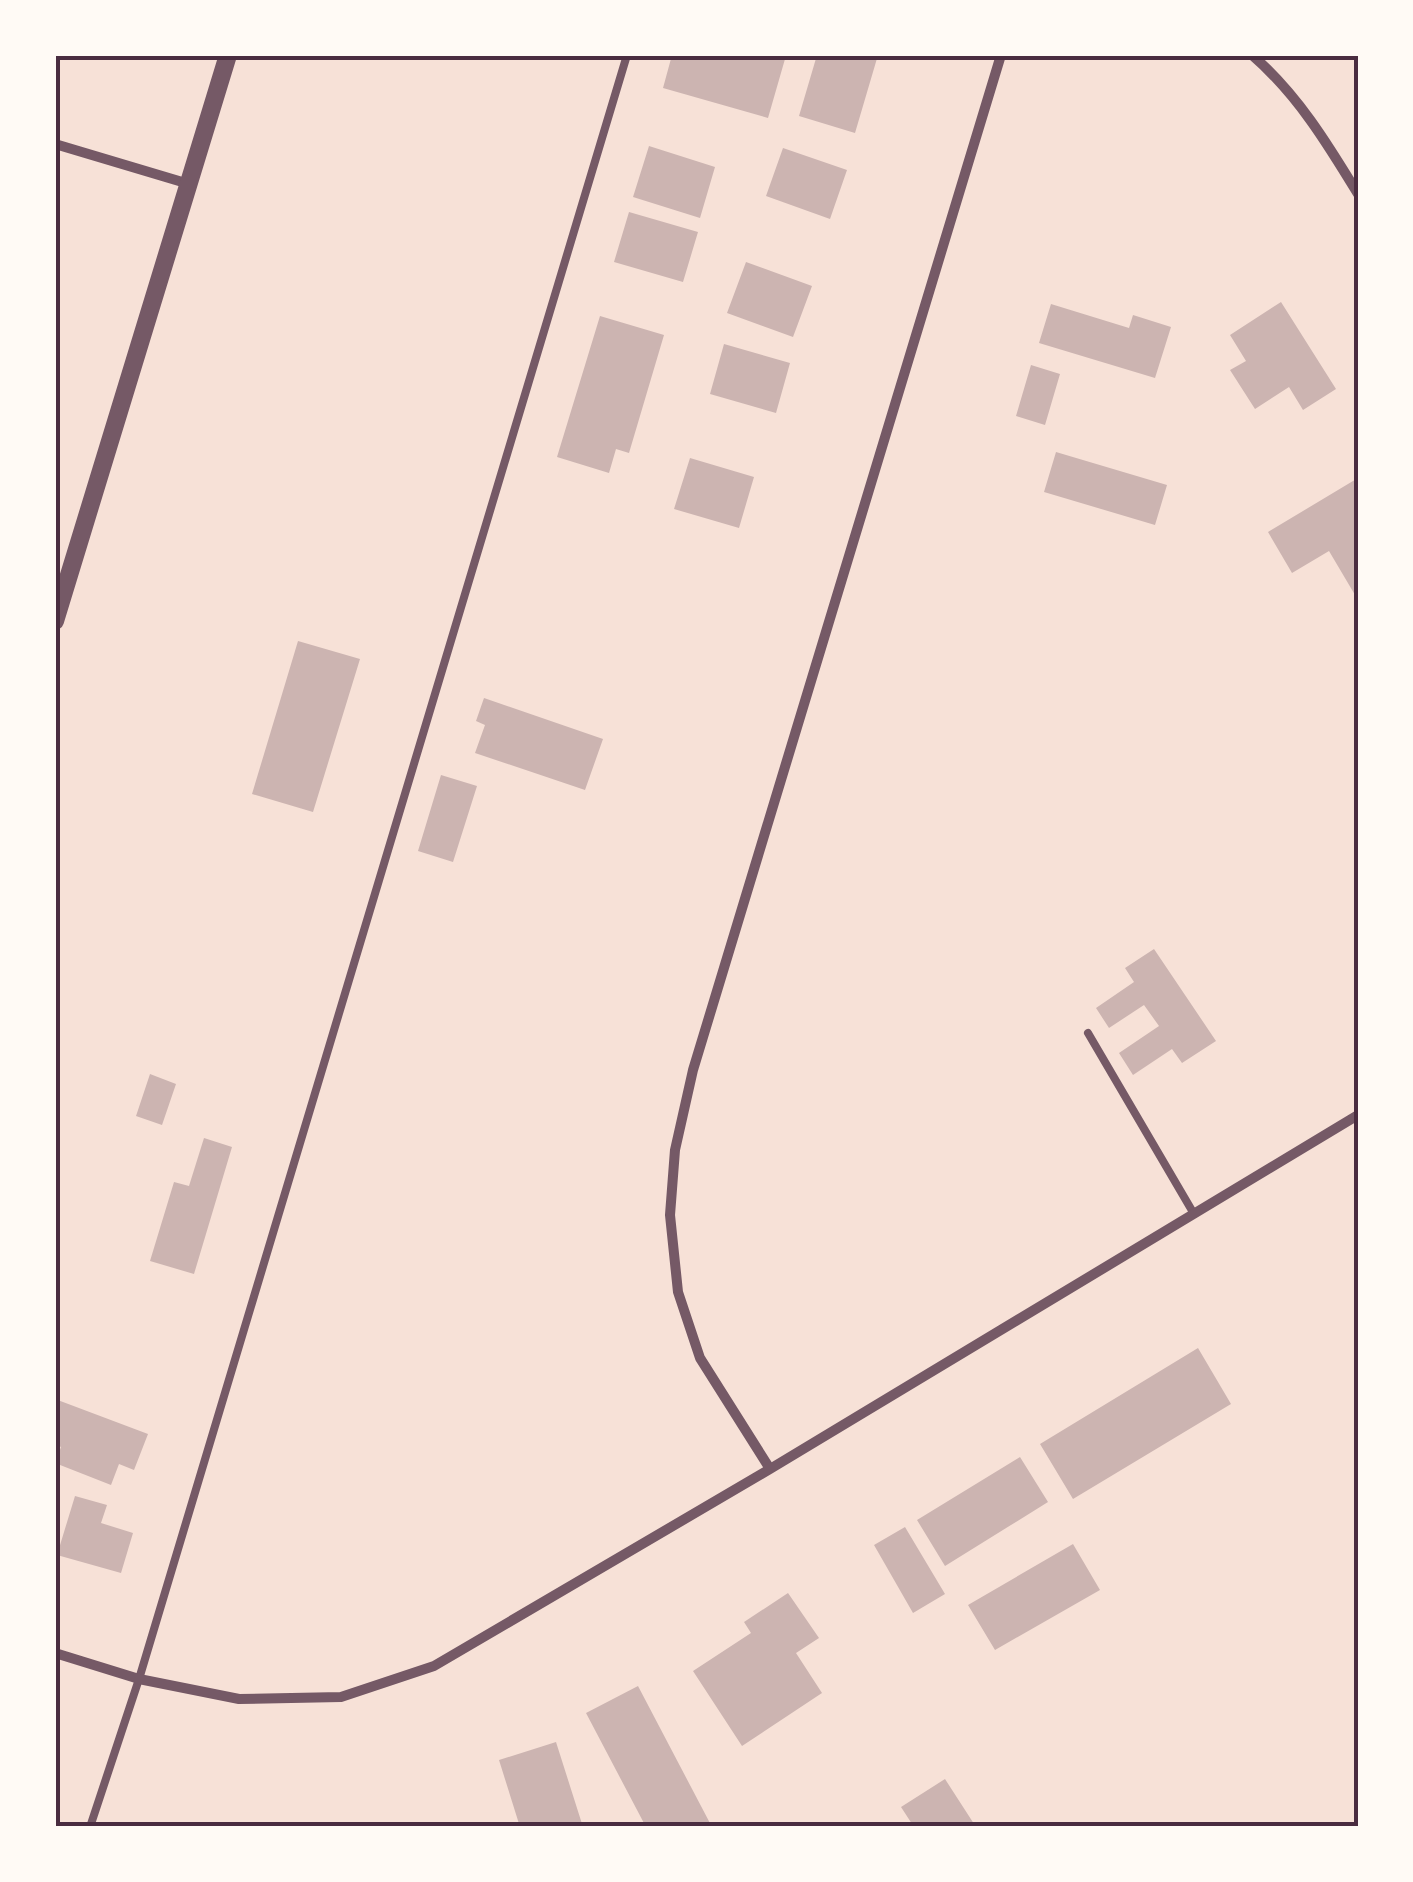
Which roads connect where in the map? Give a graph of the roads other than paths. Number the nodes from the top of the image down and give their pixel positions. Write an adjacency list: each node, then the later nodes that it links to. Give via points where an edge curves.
1 (228, 55): 6 (street)
2 (626, 55): 14 (lane)
3 (1001, 55): 12 (street, via 692,1070 675,1150 670,1216 678,1292 700,1358)
4 (1252, 55): 7 (street, via 1316,126)
5 (55, 144): 6 (street)
6 (189, 184): 8 (street)
7 (1358, 194)
8 (55, 621)
9 (1088, 1033): 11 (lane)
10 (1358, 1115): 11 (street)
11 (1194, 1214): 12 (street)
12 (770, 1469): 14 (street, via 434,1666 341,1697 239,1699)
13 (55, 1653): 14 (street)
14 (139, 1680): 15 (lane)
15 (90, 1827)

